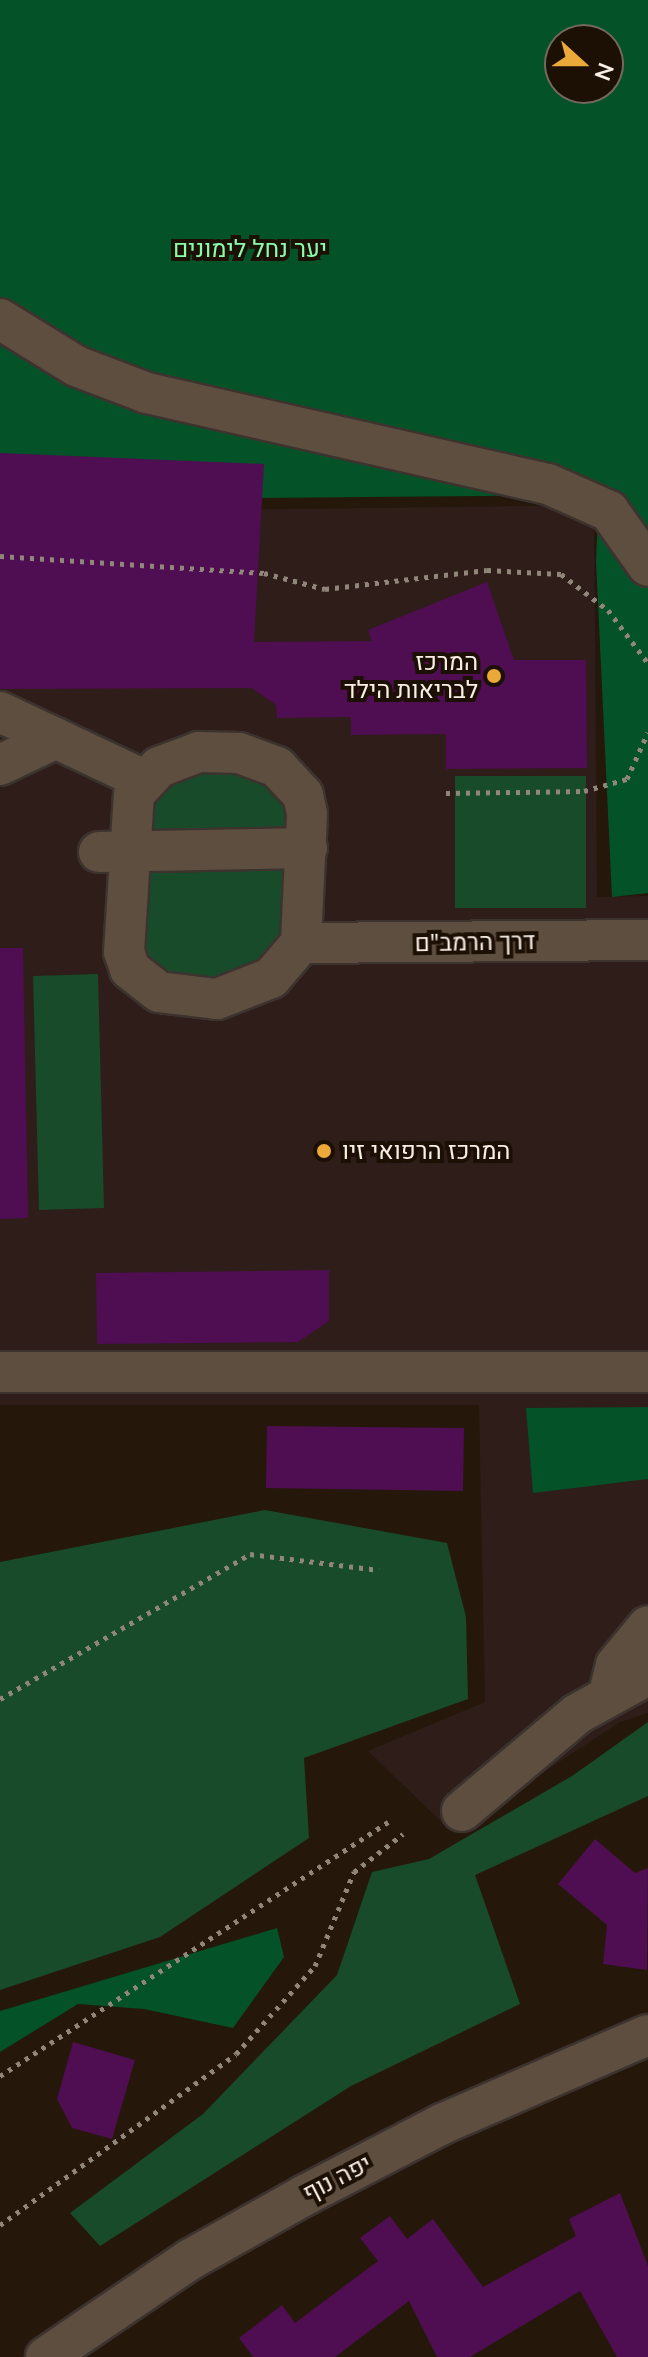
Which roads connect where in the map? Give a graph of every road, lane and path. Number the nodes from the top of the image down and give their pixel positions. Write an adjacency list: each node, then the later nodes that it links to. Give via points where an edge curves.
1 (0, 319): 3 (street, via 76,366 147,393 548,484 609,511)
2 (0, 556): 4 (path, via 264,573 325,589 487,570 561,574 608,610)
3 (648, 566)
4 (648, 663)
5 (0, 712): 7 (street)
6 (648, 732): 10 (path, via 627,779 584,791)
7 (56, 738): 8 (street); 9 (street)
8 (0, 765)
9 (144, 780): 11 (street, via 199,752 262,760 303,795); 12 (street)
10 (446, 793)
11 (307, 848): 12 (street); 14 (street)
12 (113, 851): 14 (street, via 124,952 130,969 159,992 187,998 244,993 292,961)
13 (648, 940): 14 (street, דרך הרמב"ם)
14 (301, 943)
15 (0, 1372): 16 (street)
16 (648, 1372)
17 (379, 1570): 21 (path, via 250,1554)
18 (648, 1626): 20 (street, via 616,1665)
19 (648, 1675): 20 (street)
20 (609, 1693): 22 (street)
21 (0, 1699)
22 (462, 1811)
23 (388, 1822): 26 (path)
24 (403, 1834): 27 (path, via 354,1872 315,1966 236,2054)
25 (648, 2035): 28 (street, יפה נוף, via 442,2124 305,2195 191,2259)
26 (0, 2076)
27 (0, 2225)
28 (46, 2357)

